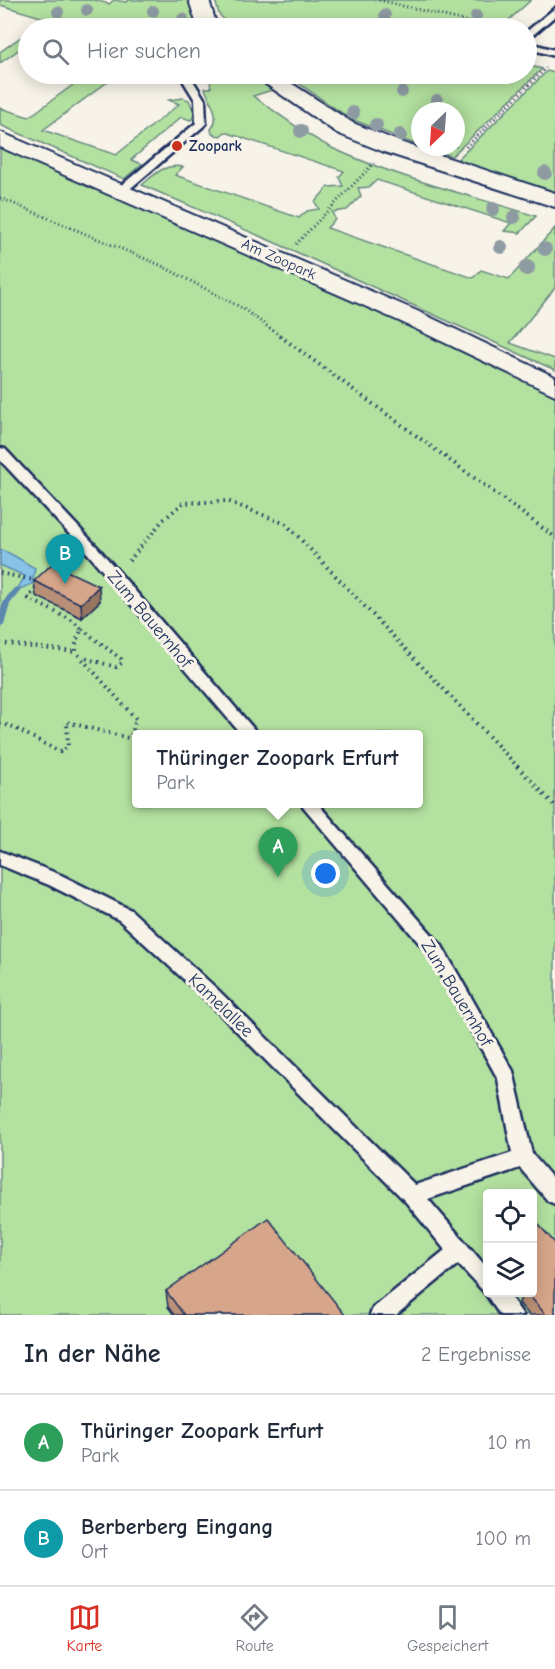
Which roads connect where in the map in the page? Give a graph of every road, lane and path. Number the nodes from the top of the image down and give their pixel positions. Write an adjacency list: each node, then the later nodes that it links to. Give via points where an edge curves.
1 (199, 0): 4 (street)
2 (380, 0): 5 (path)
3 (555, 11): 6 (lane)
4 (205, 18)
5 (453, 18)
6 (537, 28)
7 (537, 48): 8 (lane)
8 (555, 53)
9 (546, 67): 10 (path)
10 (537, 76)
11 (190, 84): 17 (lane, via 200,100 201,124)
12 (279, 84): 16 (street, via 345,128)
13 (529, 84): 16 (path)
14 (0, 139): 17 (street, Am Zoopark)
15 (374, 163): 20 (path)
16 (447, 165): 19 (street)
17 (121, 191): 20 (street, Am Zoopark)
18 (0, 198): 23 (path, via 160,265 242,308)
19 (555, 200)
20 (280, 259): 21 (street, Am Zoopark)
21 (555, 387)
22 (0, 452): 25 (lane, Zum Bauernhof)
23 (555, 537)
24 (0, 573): 27 (path, via 42,582 28,598)
25 (115, 577): 34 (lane, Zum Bauernhof); 36 (path, via 163,520 183,503 227,501 286,524)
26 (55, 606): 27 (path)
27 (51, 610): 28 (path)
28 (82, 629): 30 (path, via 76,640); 31 (path, via 115,653 122,663 116,667)
29 (0, 643): 30 (path)
30 (76, 652): 31 (path)
31 (83, 658): 33 (path, via 136,719)
32 (0, 724): 35 (path, via 60,752 68,747 66,722 128,738)
33 (133, 730)
34 (246, 730)
35 (132, 734)
36 (555, 806)
37 (312, 808): 39 (lane, Zum Bauernhof, via 436,951 507,1077)
38 (0, 858): 41 (lane, Kamelallee, via 56,880 125,915)
39 (523, 1158): 40 (lane); 41 (lane)
40 (555, 1194)
41 (412, 1195): 42 (lane, Kamelallee)
42 (459, 1251): 43 (lane, Kamelallee); 45 (lane)
43 (483, 1279)
44 (497, 1297): 46 (lane)
45 (380, 1315)
46 (513, 1315)

